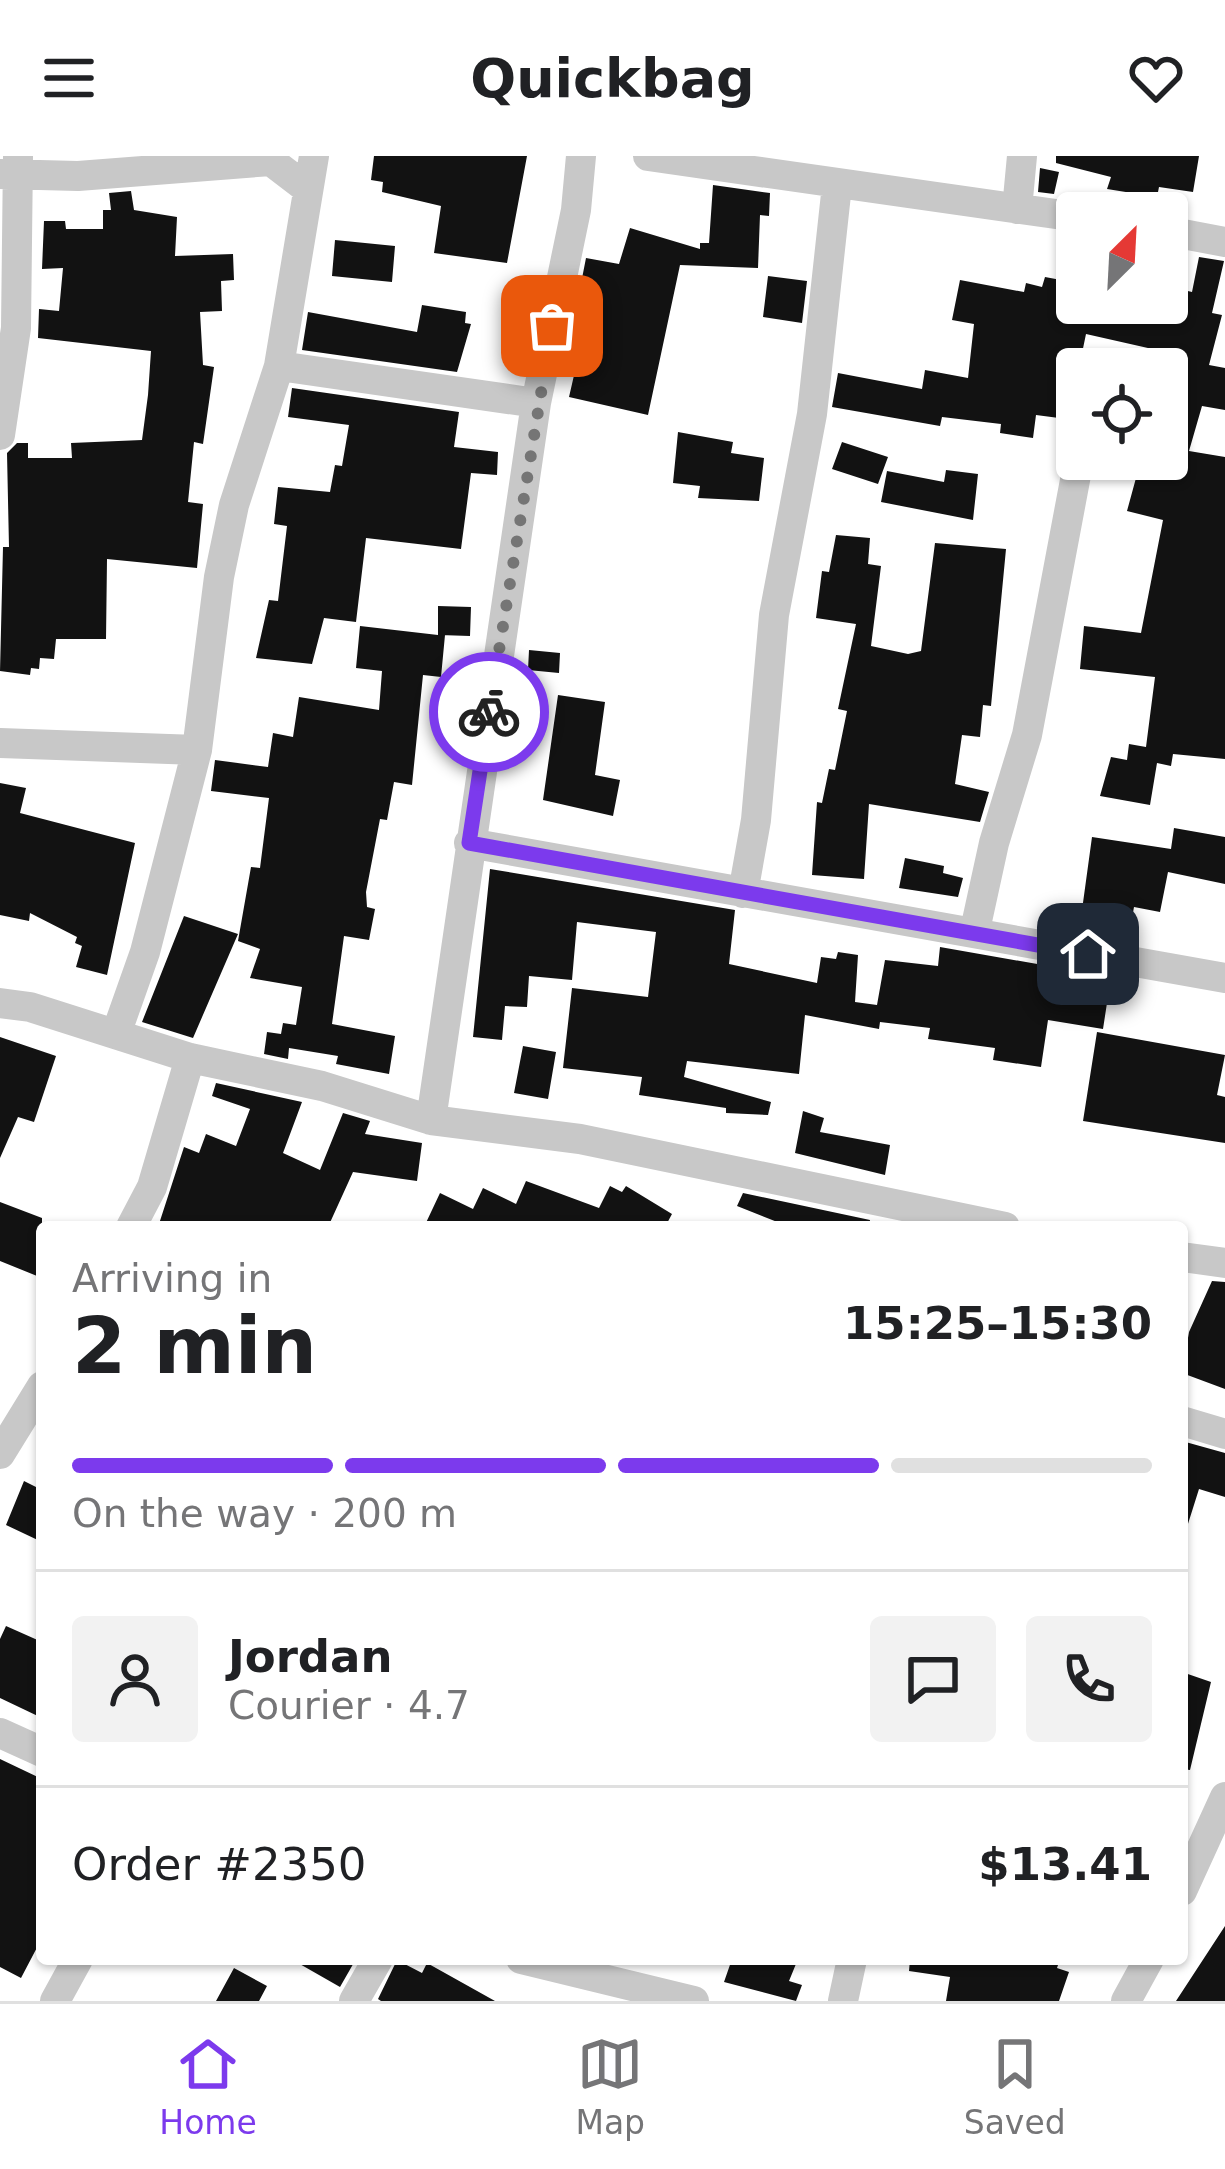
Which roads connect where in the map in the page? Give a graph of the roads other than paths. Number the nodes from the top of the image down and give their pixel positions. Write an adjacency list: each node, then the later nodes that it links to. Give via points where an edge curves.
1 (314, 156): 7 (street)
2 (580, 156): 13 (street)
3 (647, 156): 6 (street)
4 (1022, 156): 8 (street)
5 (12, 168): 7 (street, via 271,161); 14 (street, via 16,328)
6 (838, 185): 8 (street); 19 (street)
7 (305, 187): 12 (street)
8 (1017, 209): 9 (street)
9 (1056, 214)
10 (1188, 235): 11 (street)
11 (1225, 242)
12 (279, 366): 13 (street); 17 (street, via 234,505)
13 (536, 403): 18 (street)
14 (0, 436)
15 (1075, 480): 20 (street, via 1027,735)
16 (0, 743): 17 (street)
17 (197, 750): 23 (street)
18 (469, 843): 19 (street); 25 (street)
19 (742, 893): 20 (street)
20 (975, 930): 21 (street)
21 (1225, 978)
22 (0, 1003): 23 (street)
23 (116, 1034): 24 (street)
24 (190, 1058): 25 (street); 26 (street)
25 (431, 1120): 27 (street, via 580,1139)
26 (134, 1221)
27 (969, 1221)
28 (1188, 1258): 29 (street)
29 (1225, 1263)
30 (36, 1396): 33 (street)
31 (1188, 1423): 32 (street)
32 (1225, 1434)
33 (0, 1454)
34 (0, 1733): 35 (street)
35 (36, 1748)
36 (1225, 1797): 37 (street)
37 (1204, 1840): 38 (street)
38 (1188, 1877)
39 (75, 1965): 45 (street)
40 (375, 1965): 46 (street)
41 (538, 1965): 44 (street)
42 (851, 1965): 48 (street)
43 (1146, 1965): 49 (street)
44 (635, 1981): 47 (street)
45 (55, 2001)
46 (355, 2001)
47 (694, 2001)
48 (843, 2001)
49 (1126, 2001)

